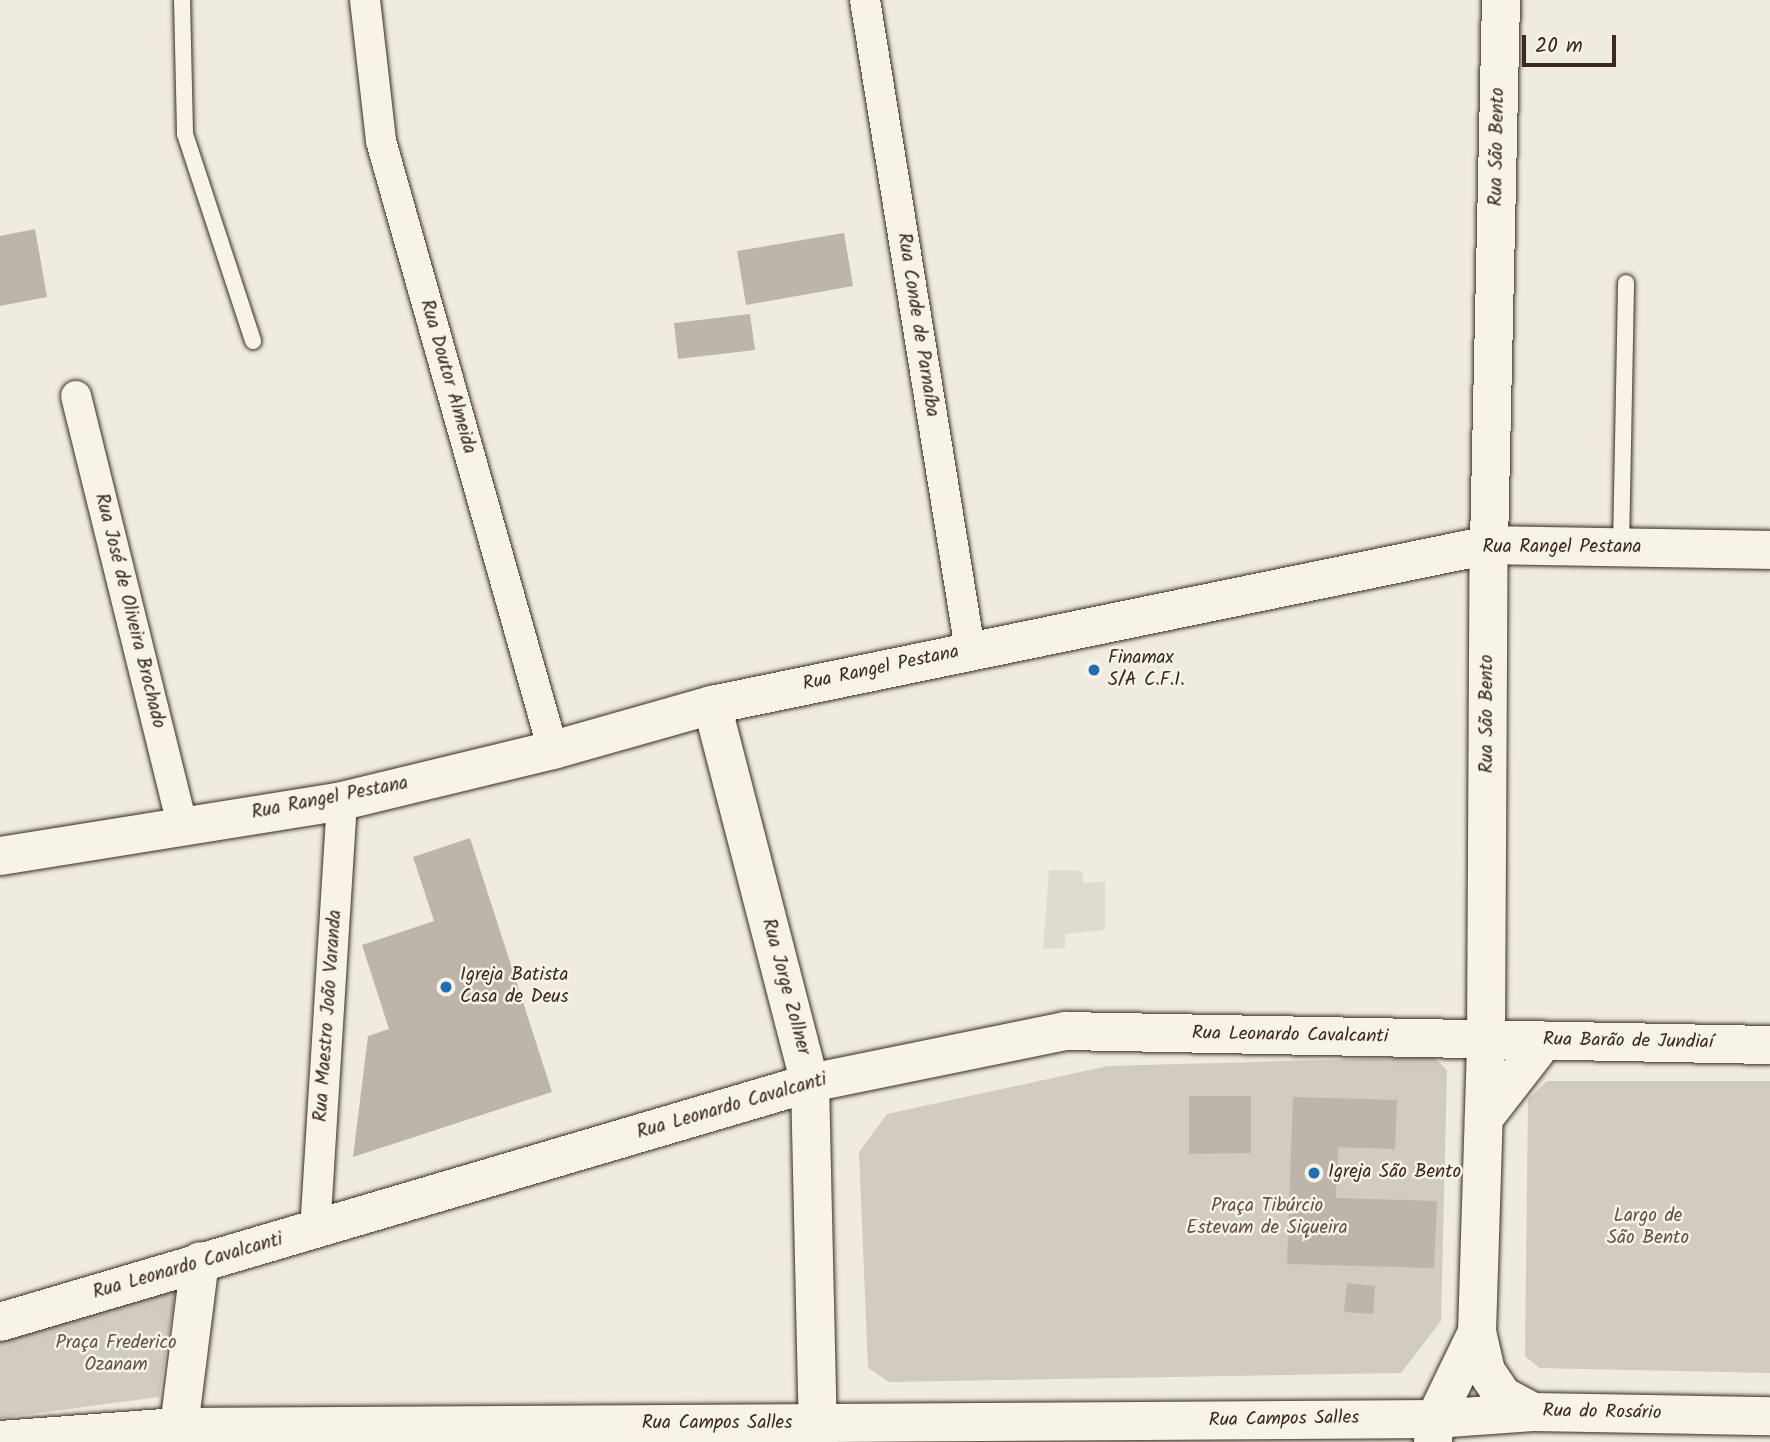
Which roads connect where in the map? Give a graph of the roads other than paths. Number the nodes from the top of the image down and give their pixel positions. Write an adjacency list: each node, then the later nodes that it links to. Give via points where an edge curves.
1 (181, 0): 6 (lane, via 185,134)
2 (365, 0): 13 (street, Rua Doutor Almeida, via 381,141)
3 (864, 0): 11 (street, Rua Conde de Parnaíba)
4 (1501, 0): 8 (street, Rua São Bento)
5 (1626, 283): 9 (lane)
6 (253, 341)
7 (76, 396): 15 (street, Rua José de Oliveira Brochado)
8 (1489, 545): 9 (street, Rua Rangel Pestana); 11 (street, Rua Rangel Pestana); 17 (street, Rua São Bento)
9 (1621, 547): 10 (street, Rua Rangel Pestana)
10 (1770, 550)
11 (970, 650): 12 (street, Rua Rangel Pestana)
12 (712, 705): 13 (street, Rua Rangel Pestana); 20 (street, Rua Jorge Zollner)
13 (553, 750): 14 (street, Rua Rangel Pestana)
14 (342, 801): 15 (street, Rua Rangel Pestana); 22 (street, Rua Maestro João Varanda)
15 (182, 825): 16 (street, Rua Rangel Pestana)
16 (0, 856)
17 (1486, 1040): 18 (street, Rua Barão de Jundiaí); 20 (street, Rua Leonardo Cavalcanti, via 1066,1031); 21 (street, Rua São Bento)
18 (1544, 1041): 19 (street, Rua Barão de Jundiaí); 21 (street)
19 (1770, 1045)
20 (810, 1083): 22 (street, Rua Leonardo Cavalcanti); 31 (street, Rua Jorge Zollner)
21 (1484, 1118): 25 (street, Rua São Bento)
22 (315, 1231): 23 (street, Rua Leonardo Cavalcanti)
23 (200, 1261): 24 (street, Rua Leonardo Cavalcanti); 29 (street)
24 (0, 1322)
25 (1477, 1332): 26 (street, via 1486,1371 1503,1396); 28 (street, Rua São Bento)
26 (1533, 1412): 27 (street, Rua do Rosário); 28 (street, Rua do Rosário)
27 (1770, 1416)
28 (1434, 1430): 31 (street, Rua Campos Salles)
29 (196, 1432): 30 (street, Rua Campos Salles); 32 (street, Rua Campos Salles)
30 (534, 1432): 31 (street, Rua Campos Salles)
31 (818, 1433)
32 (0, 1440)

